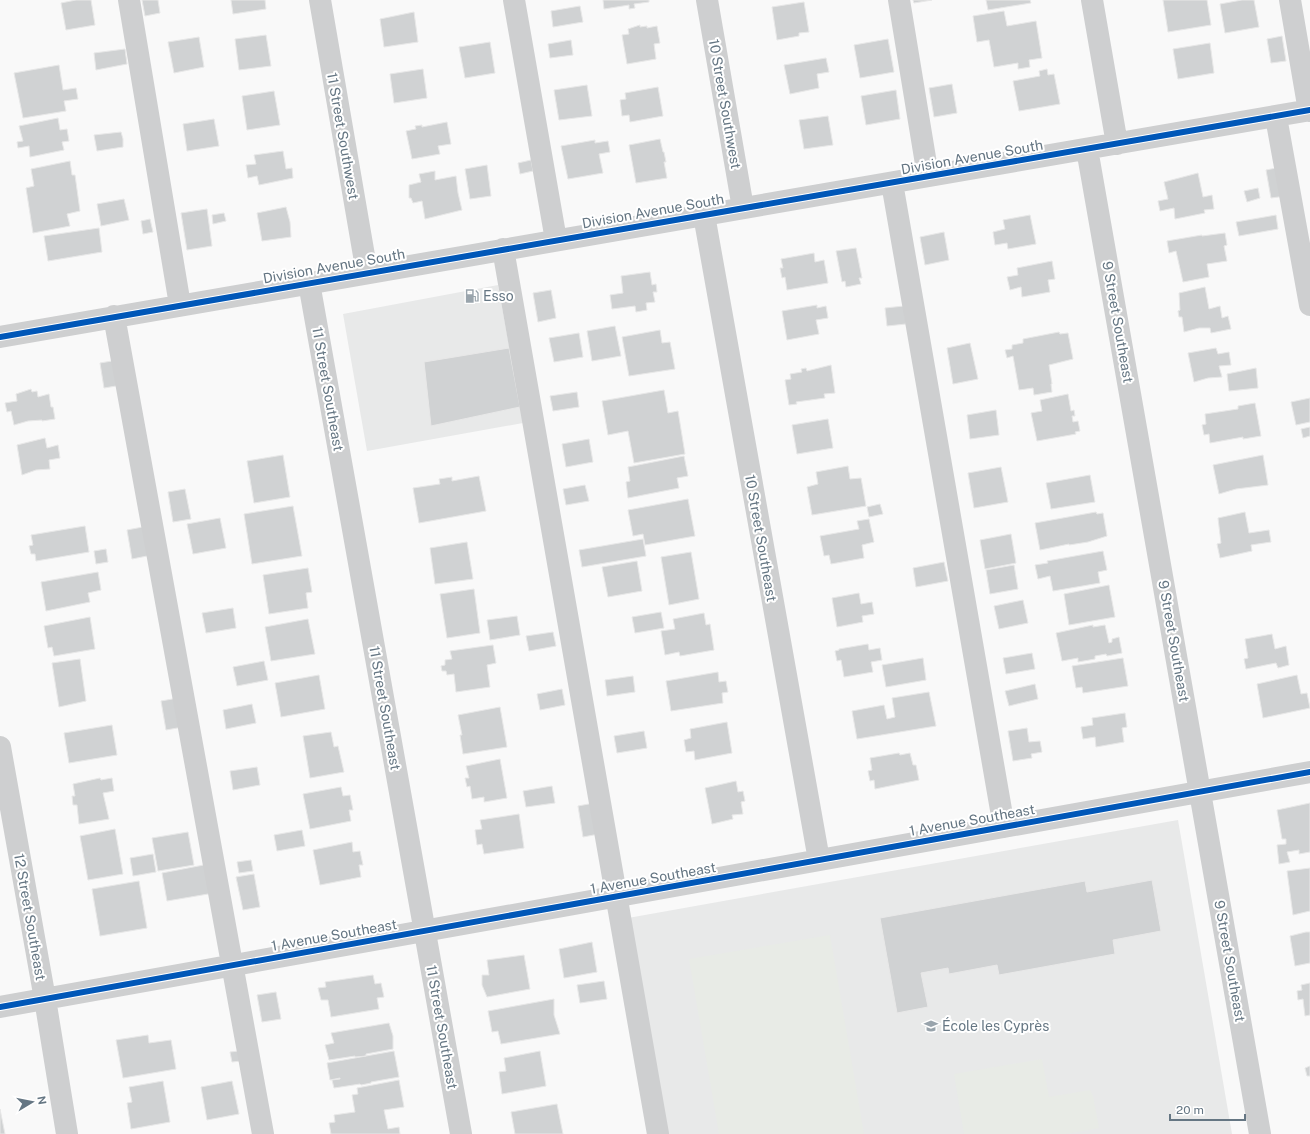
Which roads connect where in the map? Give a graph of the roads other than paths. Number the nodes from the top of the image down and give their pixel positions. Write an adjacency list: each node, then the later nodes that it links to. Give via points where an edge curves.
1 (129, 0): 20 (street)
2 (320, 0): 18 (street, 11 Street Southwest)
3 (514, 0): 16 (street)
4 (707, 0): 14 (street, 10 Street Southwest)
5 (899, 0): 12 (street)
6 (1092, 0): 10 (street)
7 (1290, 0): 8 (street)
8 (1309, 110): 9 (street, Division Avenue South)
9 (1276, 116): 10 (street, Division Avenue South); 21 (street)
10 (1117, 144): 11 (street, Division Avenue South)
11 (1087, 149): 12 (street, Division Avenue South); 26 (street, 9 Street Southeast)
12 (928, 176): 13 (street, Division Avenue South)
13 (892, 183): 14 (street, Division Avenue South); 27 (street)
14 (743, 208): 15 (street, Division Avenue South)
15 (704, 215): 16 (street, Division Avenue South); 28 (street, 10 Street Southeast)
16 (556, 240): 17 (street, Division Avenue South)
17 (503, 249): 18 (street, Division Avenue South); 29 (street)
18 (366, 273): 19 (street, Division Avenue South)
19 (309, 283): 20 (street, Division Avenue South); 30 (street, 11 Street Southeast)
20 (180, 305): 22 (street, Division Avenue South)
21 (1310, 305)
22 (114, 316): 23 (street, Division Avenue South); 31 (street)
23 (0, 337)
24 (0, 747): 32 (street, 12 Street Southeast)
25 (1310, 772): 26 (street, 1 Avenue Southeast)
26 (1200, 791): 27 (street, 1 Avenue Southeast); 38 (street, 9 Street Southeast)
27 (1004, 827): 28 (street, 1 Avenue Southeast)
28 (819, 860): 29 (street, 1 Avenue Southeast)
29 (617, 896): 30 (street, 1 Avenue Southeast); 37 (street)
30 (425, 931): 31 (street, 1 Avenue Southeast); 36 (street, 11 Street Southeast)
31 (233, 965): 32 (street, 1 Avenue Southeast); 35 (street)
32 (45, 999): 33 (street, 1 Avenue Southeast); 34 (street, 12 Street Southeast)
33 (0, 1007)
34 (67, 1134)
35 (263, 1134)
36 (461, 1134)
37 (658, 1134)
38 (1260, 1134)

